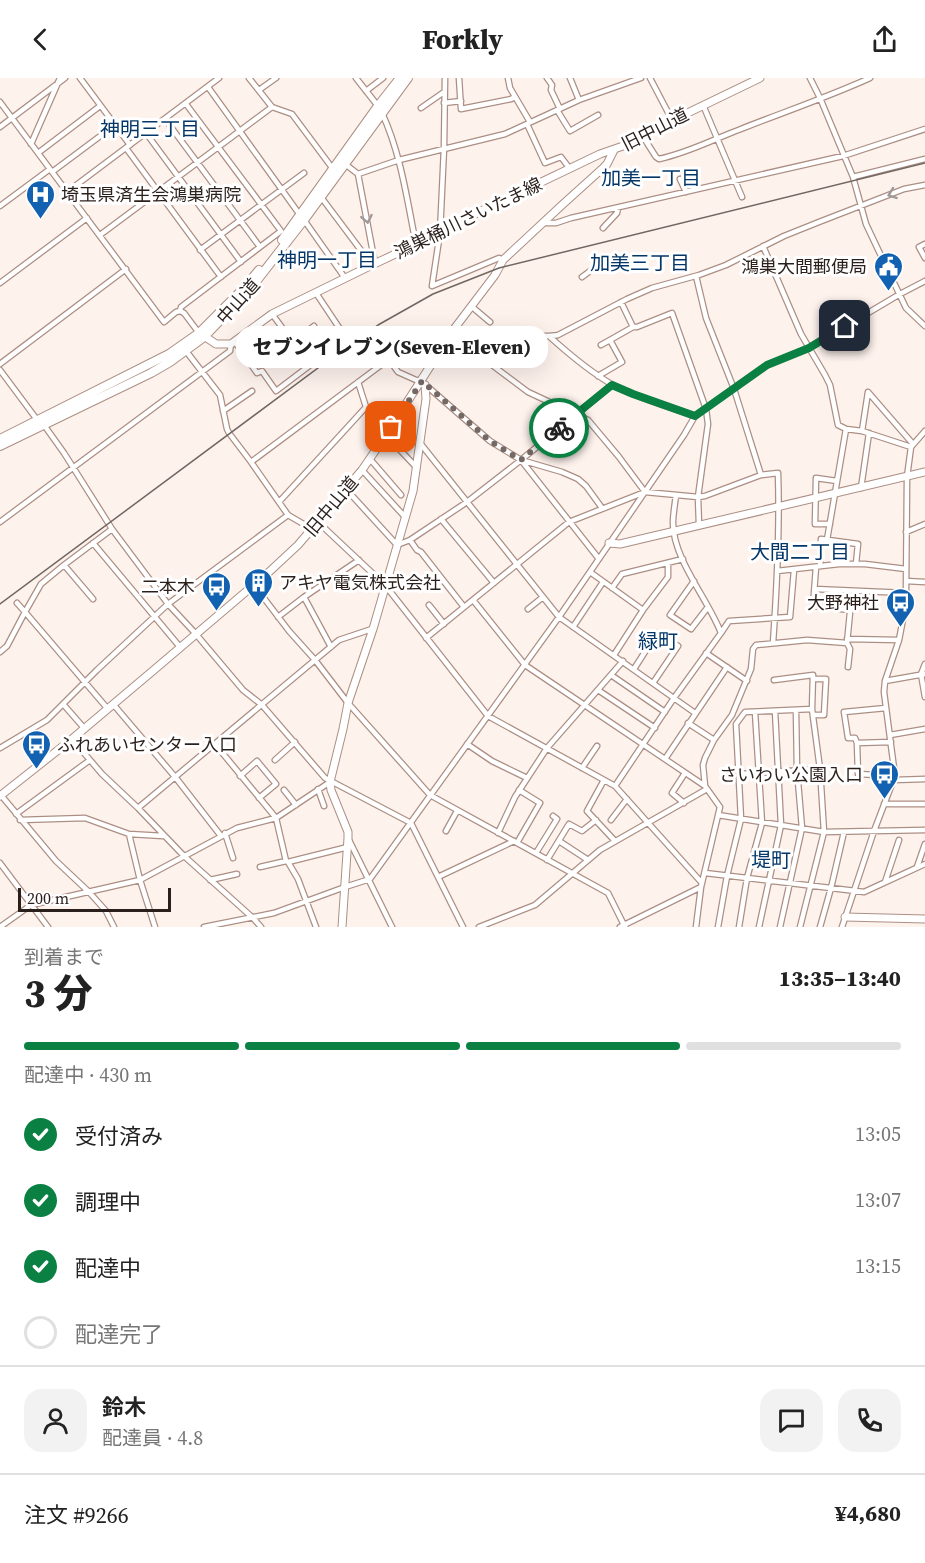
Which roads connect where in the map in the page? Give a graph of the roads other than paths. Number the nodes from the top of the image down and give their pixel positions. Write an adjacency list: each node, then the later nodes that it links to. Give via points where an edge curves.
1 (60, 78): 21 (street)
2 (65, 78): 21 (street)
3 (80, 78): 34 (street)
4 (219, 78): 22 (street)
5 (249, 78): 23 (street)
6 (276, 78): 23 (street)
7 (356, 78): 24 (street)
8 (383, 78): 24 (street)
9 (400, 78): 35 (highway, 中山道)
10 (408, 78): 39 (highway, 中山道)
11 (445, 78): 25 (street)
12 (459, 78): 29 (street)
13 (508, 78): 26 (street)
14 (547, 78): 38 (street)
15 (570, 78): 28 (street)
16 (641, 78): 28 (street)
17 (650, 78): 43 (street)
18 (760, 78): 33 (main road, 旧中山道)
19 (810, 78): 27 (street)
20 (870, 78): 27 (street)
21 (57, 84): 41 (street); 52 (street)
22 (208, 87): 32 (street); 48 (street)
23 (259, 90): 36 (street)
24 (366, 90): 35 (street)
25 (444, 92): 31 (street); 37 (street)
26 (515, 97): 29 (street, via 461,109); 44 (street)
27 (820, 98): 51 (street); 58 (street)
28 (579, 100): 38 (street)
29 (461, 101): 31 (street)
30 (0, 102): 41 (street)
31 (444, 103): 55 (street)
32 (186, 104): 42 (street); 54 (street)
33 (703, 105): 43 (main road, 旧中山道); 51 (street)
34 (100, 106): 45 (street); 57 (street)
35 (378, 106): 39 (street); 64 (highway, 中山道)
36 (272, 107): 48 (street); 64 (street, via 291,114)
37 (421, 108)
38 (558, 110): 40 (street, via 570,131); 44 (street)
39 (383, 114): 60 (street); 62 (highway, 中山道)
40 (598, 115)
41 (12, 118): 46 (street); 52 (street)
42 (165, 119): 49 (street); 61 (street)
43 (672, 120): 50 (main road, 旧中山道)
44 (529, 123): 55 (street, via 505,134); 63 (street, via 545,163 561,158)
45 (115, 125): 53 (street); 65 (street)
46 (0, 127)
47 (925, 129): 58 (street)
48 (240, 131): 54 (street); 73 (street)
49 (146, 133): 53 (street); 68 (street)
50 (642, 135): 51 (street, via 659,159); 56 (main road, 旧中山道)
51 (717, 138): 71 (street)
52 (31, 144): 57 (street)
53 (128, 147): 74 (street); 75 (street)
54 (218, 147): 61 (street); 79 (street)
55 (444, 148): 60 (street); 89 (street)
56 (614, 150): 63 (main road, 鴻巣桶川さいたま線); 86 (main road, 旧中山道, via 607,164)
57 (38, 153): 65 (street)
58 (843, 156): 69 (street); 71 (street)
59 (925, 159): 69 (street)
60 (399, 160): 67 (street); 92 (street)
61 (198, 162): 68 (street); 85 (street)
62 (345, 164): 67 (street); 77 (highway, 中山道)
63 (570, 169): 89 (main road, 鴻巣桶川さいたま線)
64 (333, 170): 83 (highway, 中山道)
65 (51, 171): 74 (street); 81 (street)
66 (304, 173): 73 (street)
67 (358, 174): 101 (street, one-way to 101, via 374,258)
68 (178, 177): 75 (street); 91 (street)
69 (853, 177): 80 (street)
70 (680, 179): 76 (street)
71 (736, 180): 76 (street); 78 (street)
72 (925, 185): 80 (street, one-way to 80)
73 (282, 189): 79 (street); 83 (street)
74 (67, 192): 84 (street)
75 (158, 192): 90 (street); 96 (street)
76 (686, 192): 82 (street)
77 (321, 197): 83 (highway, 中山道); 101 (street)
78 (742, 197)
79 (262, 205): 85 (street); 88 (street)
80 (861, 205): 94 (street); 110 (street, via 866,224)
81 (0, 206)
82 (618, 208): 86 (street); 87 (street)
83 (302, 217): 88 (highway, 中山道); 106 (street); 121 (highway, 中山道, via 251,288)
84 (87, 218): 90 (street); 108 (street)
85 (241, 221): 91 (street); 95 (street)
86 (542, 223): 98 (main road, 旧中山道)
87 (603, 228)
88 (283, 233): 95 (street); 121 (highway, 中山道, via 245,286)
89 (440, 233): 92 (main road, 鴻巣桶川さいたま線); 98 (street, via 432,286 499,258)
90 (100, 235): 102 (street)
91 (221, 235): 96 (street); 100 (street)
92 (417, 244): 101 (main road, 鴻巣桶川さいたま線)
93 (925, 244): 97 (street, via 919,247)
94 (764, 246): 103 (street); 129 (street)
95 (260, 247): 100 (street)
96 (200, 250): 104 (street)
97 (925, 258)
98 (504, 260): 112 (main road, 旧中山道)
99 (605, 260): 105 (street)
100 (241, 262): 104 (street)
101 (372, 265): 106 (main road, 鴻巣桶川さいたま線)
102 (126, 270): 113 (street, via 164,322); 133 (street)
103 (696, 276): 111 (street); 142 (street, via 706,318)
104 (220, 277): 113 (street)
105 (582, 277)
106 (345, 278): 109 (main road, 鴻巣桶川さいたま線)
107 (925, 281): 110 (street)
108 (0, 283)
109 (316, 293): 114 (main road, 鴻巣桶川さいたま線); 134 (street, via 346,338)
110 (900, 294): 117 (street, via 906,308); 129 (street)
111 (621, 303): 118 (street); 123 (street)
112 (471, 306): 115 (street); 120 (main road, 旧中山道)
113 (180, 311): 121 (street)
114 (272, 314): 119 (main road, 鴻巣桶川さいたま線); 126 (street)
115 (490, 322)
116 (314, 326): 126 (street)
117 (925, 326)
118 (633, 327): 124 (street); 145 (street, via 672,313)
119 (253, 329): 127 (main road, 鴻巣桶川さいたま線); 131 (street)
120 (454, 329): 125 (main road, 旧中山道); 135 (street)
121 (202, 335): 127 (main road, via 216,344); 130 (highway, 中山道); 149 (highway, 中山道)
122 (371, 335): 132 (street)
123 (550, 337): 135 (street, via 519,339); 138 (street)
124 (610, 340): 128 (street); 138 (street, via 622,362)
125 (446, 341): 132 (street, via 434,335 420,336); 140 (main road, 旧中山道)
126 (293, 342): 134 (street)
127 (233, 343): 134 (street, via 276,391); 137 (street, via 230,351)
128 (601, 345)
129 (809, 348): 142 (street, via 767,365); 151 (street, via 830,386 838,425)
130 (186, 351): 137 (street); 149 (highway, 中山道, via 151,373)
131 (270, 353)
132 (388, 359): 139 (street); 140 (street, via 398,372)
133 (0, 364)
134 (310, 365)
135 (492, 365): 147 (street, via 528,392)
136 (0, 370): 149 (street)
137 (203, 372): 146 (street, via 220,395); 163 (street)
138 (598, 376): 141 (street)
139 (358, 382): 144 (street); 162 (street)
140 (423, 383): 150 (main road, 旧中山道); 157 (main road, via 426,399); 161 (street, via 490,441)
141 (612, 385): 147 (street); 148 (street)
142 (734, 389): 145 (street); 167 (street)
143 (252, 391): 146 (street)
144 (366, 407): 150 (street); 178 (street)
145 (706, 409): 148 (street); 176 (street, via 708,424)
146 (223, 411): 162 (street, via 227,429)
147 (575, 415): 161 (street); 172 (street, via 588,420)
148 (695, 416): 172 (street)
149 (41, 423): 156 (highway, 中山道); 159 (highway, 中山道); 163 (street)
150 (391, 427): 155 (main road, 旧中山道)
151 (846, 429): 152 (street); 169 (street)
152 (862, 431): 154 (street); 158 (street, via 868,392)
153 (925, 431): 158 (street)
154 (869, 433): 158 (street); 170 (street)
155 (386, 435): 160 (main road, 旧中山道); 164 (street)
156 (0, 439)
157 (420, 443): 164 (main road); 179 (street)
158 (912, 445): 168 (street)
159 (0, 446)
160 (370, 459): 165 (main road, 旧中山道); 174 (street)
161 (521, 460): 179 (street); 181 (street, via 578,479); 187 (street)
162 (251, 462): 178 (street)
163 (73, 468): 185 (street); 191 (street)
164 (417, 468): 183 (main road)
165 (362, 470): 171 (main road, 旧中山道); 183 (street)
166 (925, 472): 168 (main road)
167 (761, 475): 176 (street); 180 (street, via 778,472)
168 (907, 477): 170 (main road); 194 (street)
169 (837, 481): 173 (street); 177 (street, via 816,478)
170 (861, 488): 173 (main road)
171 (346, 489): 186 (main road, 旧中山道); 199 (street)
172 (645, 492): 175 (street); 181 (street); 198 (street)
173 (836, 493): 177 (main road); 188 (street)
174 (401, 495)
175 (676, 495): 176 (street); 193 (street)
176 (698, 496): 190 (street)
177 (816, 498): 180 (main road); 188 (street, via 815,524)
178 (279, 502): 182 (street)
179 (467, 502): 184 (street); 204 (street)
180 (779, 507): 190 (main road); 210 (street)
181 (602, 508): 187 (street)
182 (288, 515): 192 (street); 228 (street)
183 (405, 517): 199 (main road)
184 (441, 519): 195 (street); 216 (street)
185 (0, 522)
186 (318, 522): 192 (main road, 旧中山道); 202 (street)
187 (569, 522): 200 (street); 204 (street)
188 (830, 524): 196 (street)
189 (925, 524): 194 (street)
190 (699, 525): 193 (main road)
191 (112, 529): 197 (street); 228 (street)
192 (312, 529): 217 (main road, 旧中山道)
193 (674, 531): 198 (main road); 201 (street)
194 (906, 532): 208 (street)
195 (410, 540): 199 (street); 230 (street)
196 (827, 540): 205 (street, via 858,544); 207 (street, via 821,539)
197 (93, 543): 206 (street); 236 (street)
198 (609, 543): 200 (street)
199 (397, 545): 218 (main road)
200 (599, 559): 211 (street)
201 (683, 559): 203 (street); 212 (street)
202 (359, 560): 218 (street); 223 (street)
203 (668, 563): 219 (street, via 622,574); 233 (street, via 668,577)
204 (517, 564): 216 (street); 224 (street)
205 (856, 564): 207 (street); 208 (street)
206 (64, 565): 225 (street); 235 (street, via 41,584)
207 (818, 566): 209 (street); 220 (street)
208 (906, 569): 213 (street)
209 (794, 570): 210 (street); 239 (street, via 790,617)
210 (777, 571): 239 (street)
211 (590, 572): 214 (street); 238 (street)
212 (694, 581): 231 (street); 231 (street, via 670,615 691,629)
213 (906, 581): 215 (street); 222 (street)
214 (603, 582): 219 (street); 241 (street)
215 (925, 582)
216 (494, 583): 226 (street)
217 (254, 585): 237 (street); 243 (main road, 旧中山道)
218 (385, 585): 242 (main road); 245 (street)
219 (612, 588): 233 (street)
220 (815, 589): 221 (street); 234 (street, via 813,606)
221 (852, 592): 222 (street); 234 (street)
222 (906, 594): 246 (street)
223 (304, 597): 237 (street); 250 (street)
224 (543, 597): 232 (street); 238 (street)
225 (93, 599)
226 (473, 600): 230 (street); 257 (street)
227 (17, 603): 235 (street)
228 (168, 604): 236 (street); 243 (street)
229 (429, 605): 240 (street)
230 (464, 607): 240 (street)
231 (708, 607): 244 (street)
232 (528, 609)
233 (643, 610): 253 (street)
234 (850, 610): 247 (street)
235 (25, 612): 251 (street); 267 (street)
236 (154, 617): 249 (street); 267 (street)
237 (278, 617): 254 (street)
238 (559, 617): 241 (street); 257 (street)
239 (776, 619): 244 (street, via 729,621); 248 (street)
240 (444, 624): 245 (street)
241 (573, 627): 253 (street)
242 (373, 629): 250 (street, via 339,640); 273 (main road)
243 (195, 633): 249 (main road, 旧中山道); 274 (street, via 243,690)
244 (721, 633): 252 (street)
245 (426, 638): 284 (street)
246 (899, 640): 247 (street); 266 (street)
247 (847, 641): 248 (street); 259 (street)
248 (773, 643): 265 (street, via 753,649)
249 (180, 646): 276 (main road, 旧中山道)
250 (332, 647): 254 (street)
251 (0, 652)
252 (706, 653): 258 (street); 271 (street)
253 (614, 655): 255 (street)
254 (315, 660): 273 (street); 274 (street)
255 (623, 662): 260 (street); 262 (street)
256 (925, 664): 261 (street)
257 (525, 665): 275 (street); 284 (street)
258 (727, 667): 265 (street); 283 (street)
259 (848, 667)
260 (634, 669): 268 (street); 268 (street, via 657,633 678,646)
261 (923, 674): 266 (street); 270 (street)
262 (611, 675): 269 (street); 281 (street)
263 (813, 679): 264 (street, via 813,675); 278 (street); 285 (street, via 826,679 824,715)
264 (774, 680)
265 (747, 681): 292 (street, via 732,715)
266 (885, 681): 277 (street)
267 (85, 682): 272 (street); 276 (street)
268 (653, 683): 271 (street)
269 (598, 690): 275 (street); 288 (street)
270 (925, 697)
271 (674, 698): 281 (street); 283 (street)
272 (63, 704): 287 (street); 300 (street, via 47,720)
273 (348, 704): 318 (main road); 325 (street)
274 (262, 705): 293 (street); 296 (street)
275 (585, 705): 298 (street); 301 (street)
276 (110, 706): 287 (main road, 旧中山道); 313 (street)
277 (886, 708): 290 (street); 295 (street, via 844,712 848,738 855,738)
278 (812, 709): 280 (street); 285 (street)
279 (775, 711): 280 (street); 282 (street); 309 (street)
280 (796, 711): 307 (street)
281 (665, 712): 288 (street)
282 (755, 712): 310 (street); 311 (street, via 745,712 736,724)
283 (695, 713): 286 (street)
284 (488, 716): 297 (street); 301 (street)
285 (813, 716): 306 (street)
286 (688, 723): 292 (street); 303 (street)
287 (84, 728): 291 (main road, 旧中山道)
288 (655, 728): 298 (street)
289 (925, 729): 290 (street)
290 (890, 735): 294 (street)
291 (72, 739): 304 (street); 324 (main road, 旧中山道)
292 (714, 740): 320 (street, via 703,765)
293 (295, 742): 302 (street); 318 (street)
294 (891, 742): 295 (street); 315 (street)
295 (857, 743): 315 (street, via 858,774)
296 (215, 744): 312 (street); 313 (street)
297 (467, 744): 314 (street); 325 (street)
298 (644, 745): 303 (street); 319 (street)
299 (597, 746): 305 (street)
300 (0, 748)
301 (547, 748): 305 (street); 314 (street)
302 (275, 759)
303 (665, 759): 308 (street)
304 (90, 760): 333 (street); 335 (street)
305 (582, 768): 317 (street)
306 (820, 769): 307 (street); 352 (street)
307 (797, 770): 309 (street); 347 (street)
308 (685, 772): 320 (street); 328 (street, via 672,792)
309 (778, 772): 310 (street); 346 (street)
310 (759, 773): 311 (street); 345 (street)
311 (739, 774): 339 (street)
312 (240, 776): 326 (street); 326 (street, via 257,762 276,784)
313 (176, 778): 333 (street); 355 (street)
314 (527, 778): 323 (street)
315 (895, 778): 316 (street); 329 (street)
316 (925, 779)
317 (604, 780): 319 (street); 341 (street, via 588,811)
318 (330, 782): 321 (street); 343 (street); 357 (main road)
319 (615, 786): 327 (street)
320 (706, 788): 328 (street); 336 (street, via 720,807)
321 (318, 789): 331 (street); 332 (street)
322 (284, 790): 331 (street)
323 (519, 790): 353 (street); 361 (street, via 540,803)
324 (0, 795): 335 (street)
325 (430, 795): 334 (street); 343 (street)
326 (259, 798): 338 (street)
327 (627, 799): 342 (street); 344 (street)
328 (684, 802): 344 (street)
329 (884, 804): 330 (street); 351 (street)
330 (925, 804)
331 (296, 805): 338 (street)
332 (324, 806)
333 (138, 808): 356 (street)
334 (457, 811): 349 (street); 353 (street)
335 (16, 814): 340 (street)
336 (718, 815): 339 (street); 375 (street)
337 (553, 816): 364 (street, via 557,819)
338 (276, 818): 355 (street); 369 (street)
339 (741, 819): 345 (street); 377 (street)
340 (20, 820): 354 (street, via 85,818); 391 (street)
341 (596, 820): 359 (street, via 582,831 569,824); 360 (street)
342 (611, 820)
343 (411, 823): 378 (street); 380 (street)
344 (648, 823): 360 (street); 386 (street)
345 (762, 823): 346 (street); 379 (street)
346 (781, 825): 347 (street); 383 (street)
347 (802, 828): 352 (street); 385 (street)
348 (925, 830): 351 (street)
349 (446, 831)
350 (844, 831): 351 (street); 352 (street); 389 (street)
351 (874, 831): 390 (street)
352 (824, 832): 387 (street)
353 (498, 833): 361 (street)
354 (129, 834): 356 (street); 381 (street)
355 (223, 834): 365 (street); 366 (street)
356 (163, 836): 365 (street)
357 (348, 838): 363 (main road); 380 (street)
358 (899, 840): 384 (street)
359 (559, 841): 367 (street); 368 (street)
360 (615, 841): 368 (street)
361 (515, 842): 364 (street); 378 (street)
362 (925, 844): 373 (street)
363 (348, 847): 369 (street); 388 (main road)
364 (536, 853): 367 (street)
365 (184, 856): 381 (street); 382 (street)
366 (233, 858)
367 (547, 860): 374 (street)
368 (588, 860): 374 (street)
369 (287, 861): 372 (street); 392 (street)
370 (0, 863): 393 (street)
371 (925, 864): 373 (street)
372 (260, 867)
373 (917, 867): 384 (street)
374 (572, 873): 397 (street, via 608,893); 408 (street, via 535,905)
375 (705, 873): 377 (street); 386 (street)
376 (237, 874): 382 (street)
377 (727, 876): 379 (street); 410 (street)
378 (438, 878): 407 (street)
379 (747, 878): 383 (street); 411 (street)
380 (370, 879): 388 (street); 406 (street)
381 (140, 880): 391 (street); 401 (street)
382 (210, 880): 394 (street)
383 (769, 881): 385 (street); 412 (street)
384 (885, 882): 390 (street, via 864,892)
385 (790, 883): 387 (street); 413 (street)
386 (702, 885): 397 (street); 409 (street)
387 (810, 886): 389 (street); 414 (street)
388 (345, 887): 392 (street); 405 (main road)
389 (831, 888): 390 (street); 415 (street)
390 (854, 891): 395 (street)
391 (89, 892): 393 (street); 400 (street)
392 (308, 902): 394 (street); 404 (street)
393 (31, 904): 398 (street); 399 (street)
394 (253, 918): 402 (street); 403 (street)
395 (845, 918): 396 (main road); 416 (street)
396 (925, 919)
397 (623, 926)
398 (0, 927)
399 (48, 927)
400 (114, 927)
401 (155, 927)
402 (204, 927)
403 (261, 927)
404 (316, 927)
405 (342, 927)
406 (392, 927)
407 (462, 927)
408 (479, 927)
409 (696, 927)
410 (718, 927)
411 (739, 927)
412 (759, 927)
413 (780, 927)
414 (800, 927)
415 (820, 927)
416 (842, 927)

